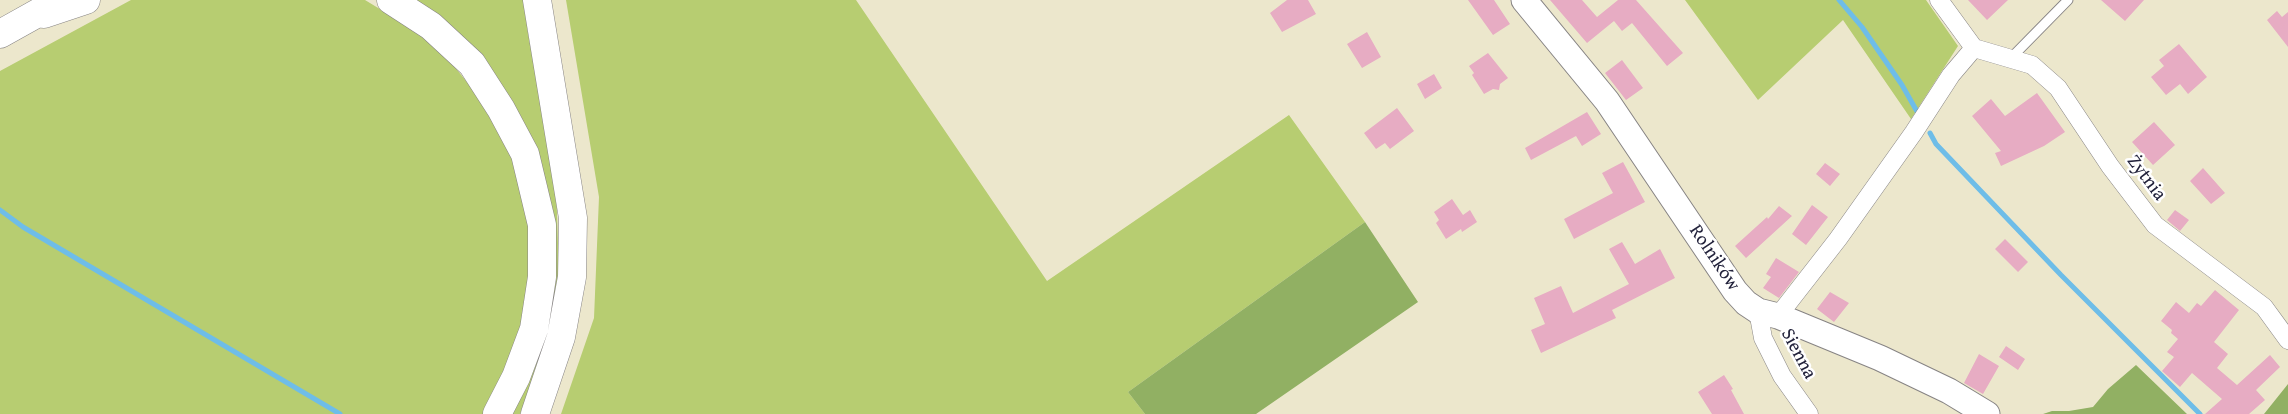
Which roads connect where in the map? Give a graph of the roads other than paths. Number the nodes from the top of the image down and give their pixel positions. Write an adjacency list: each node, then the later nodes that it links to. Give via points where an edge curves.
1 (61, 0): 8 (highway)
2 (86, 0): 8 (highway)
3 (391, 0): 14 (highway, via 431,26 472,64 502,109 526,154 542,225 542,277 534,329 516,377)
4 (537, 0): 15 (highway, via 573,218 572,277 561,338)
5 (1524, 0): 12 (street, Rolników, via 1607,100 1735,291 1746,303)
6 (1939, 0): 10 (street)
7 (2068, 0): 11 (lane)
8 (24, 21): 9 (highway)
9 (0, 34)
10 (1974, 48): 11 (street, Żytnia); 12 (street, via 1950,75 1838,239)
11 (2010, 59): 13 (street, Żytnia, via 2032,65 2058,88 2110,166 2155,225 2264,307)
12 (1768, 313): 16 (street, Sienna, via 1763,338 1782,376); 17 (street, Rolników, via 1880,358 1949,391)
13 (2288, 340)
14 (497, 414)
15 (535, 414)
16 (1809, 414)
17 (1987, 414)

